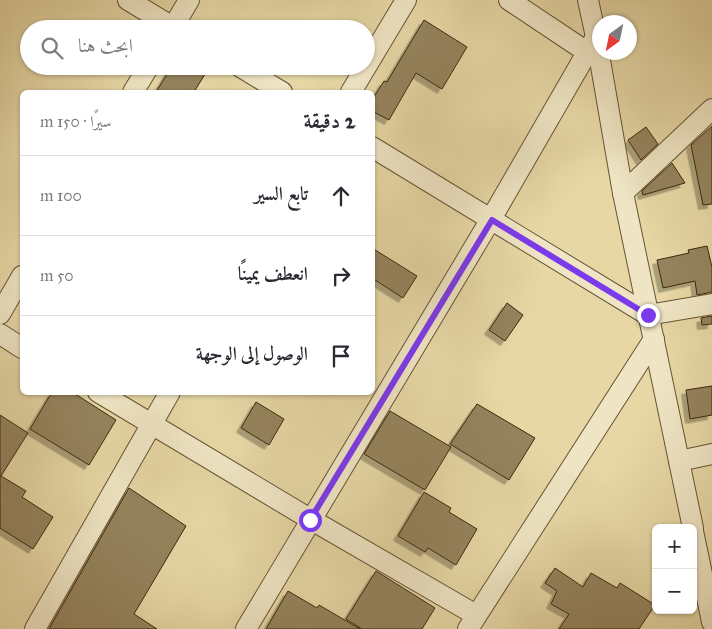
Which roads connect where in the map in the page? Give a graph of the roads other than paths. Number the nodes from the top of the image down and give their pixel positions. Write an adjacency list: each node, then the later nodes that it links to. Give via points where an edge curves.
1 (128, 0): 6 (street)
2 (189, 0): 7 (street)
3 (406, 0): 9 (street)
4 (509, 0): 8 (street)
5 (588, 0): 8 (street)
6 (161, 20)
7 (178, 20)
8 (592, 44): 20 (street)
9 (375, 52)
10 (595, 60): 19 (street)
11 (143, 75): 14 (street)
12 (254, 75): 15 (street)
13 (361, 75): 16 (street)
14 (134, 90)
15 (279, 90)
16 (352, 90)
17 (712, 109): 19 (street)
18 (375, 149): 20 (street)
19 (623, 193): 24 (street)
20 (492, 220): 24 (street); 33 (street)
21 (20, 279): 23 (street)
22 (712, 304): 24 (street)
23 (0, 314)
24 (648, 315): 26 (street)
25 (0, 334): 27 (street)
26 (654, 339): 32 (street); 37 (street)
27 (20, 347)
28 (103, 395): 30 (street)
29 (168, 395): 30 (street)
30 (151, 424): 33 (street); 38 (street)
31 (712, 454): 32 (street)
32 (679, 461): 34 (street)
33 (310, 520): 37 (street); 39 (street)
34 (692, 524)
35 (697, 548): 36 (street)
36 (711, 613): 40 (street)
37 (472, 622)
38 (35, 629)
39 (246, 629)
40 (708, 629)

